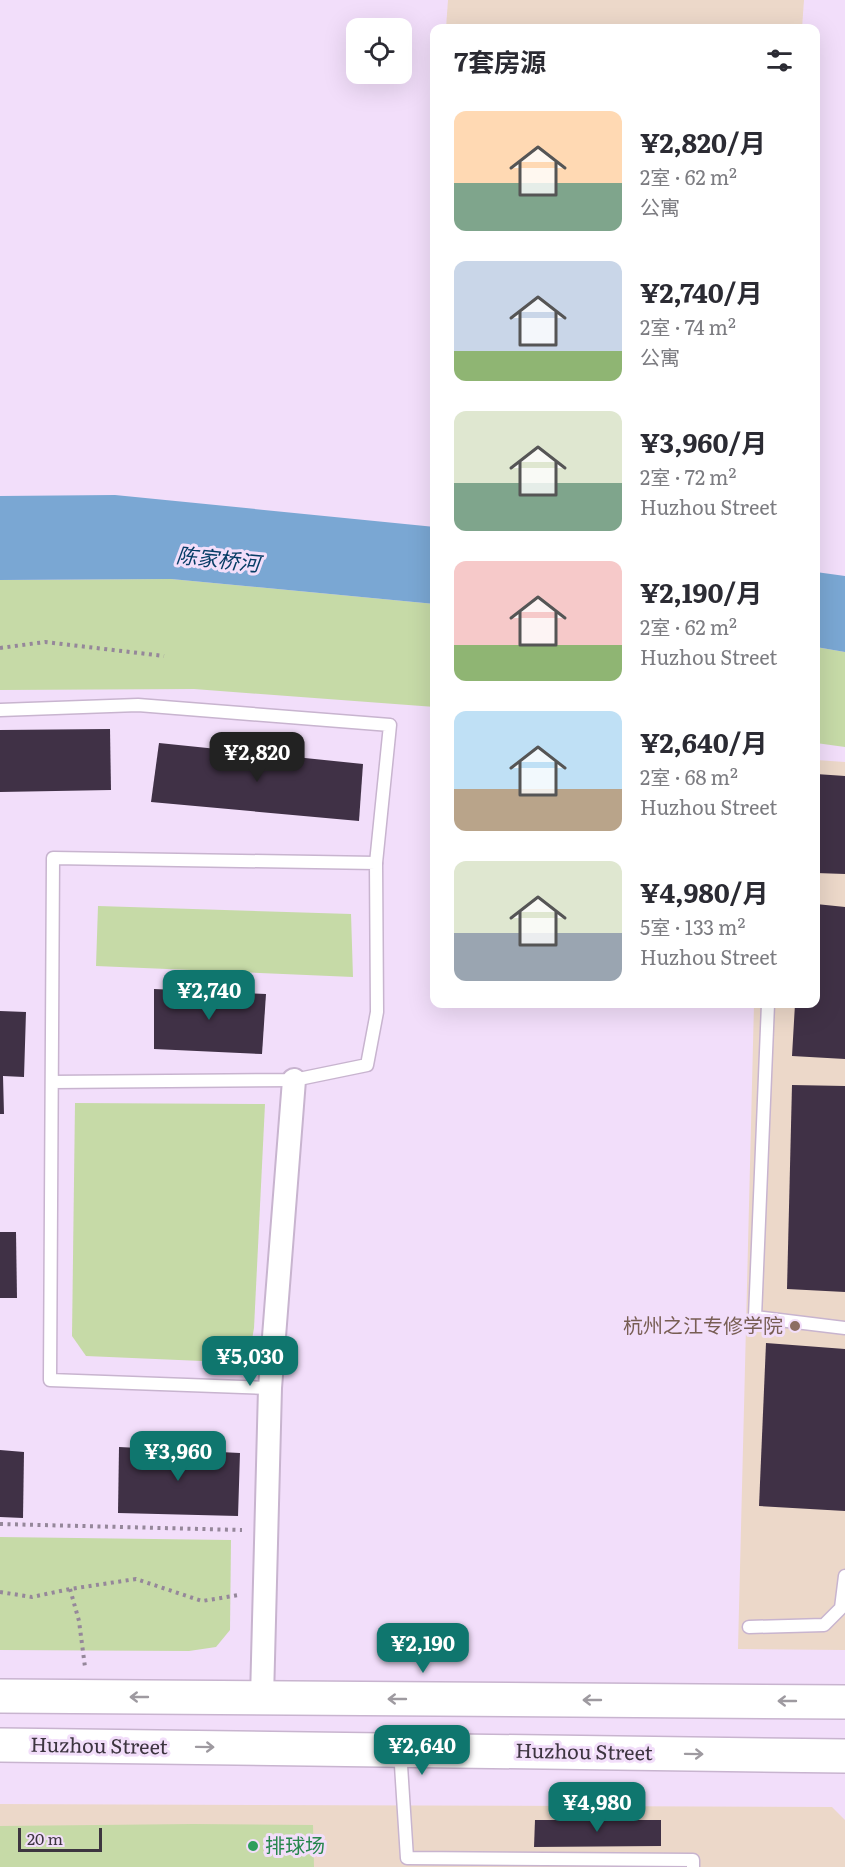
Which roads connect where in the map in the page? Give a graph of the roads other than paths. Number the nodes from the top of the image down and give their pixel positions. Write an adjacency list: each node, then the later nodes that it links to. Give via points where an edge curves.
1 (0, 710): 2 (lane, via 138,705 390,725)
2 (376, 863): 4 (lane, via 376,1012 367,1065); 5 (lane, via 54,858)
3 (768, 1008): 6 (lane, via 755,1317)
4 (294, 1080): 5 (lane); 7 (street)
5 (52, 1082): 7 (lane, via 50,1380)
6 (845, 1328)
7 (270, 1388): 11 (street)
8 (845, 1576): 9 (lane, via 840,1608 824,1625)
9 (749, 1627)
10 (0, 1696): 11 (main road, one-way to 10)
11 (262, 1698): 12 (main road, one-way to 11)
12 (845, 1702)
13 (0, 1745): 14 (main road, Huzhou Street, one-way to 14)
14 (400, 1750): 15 (main road, Huzhou Street, one-way to 15); 16 (lane)
15 (845, 1756)
16 (409, 1864): 17 (lane, via 693,1860)
17 (693, 1867)

